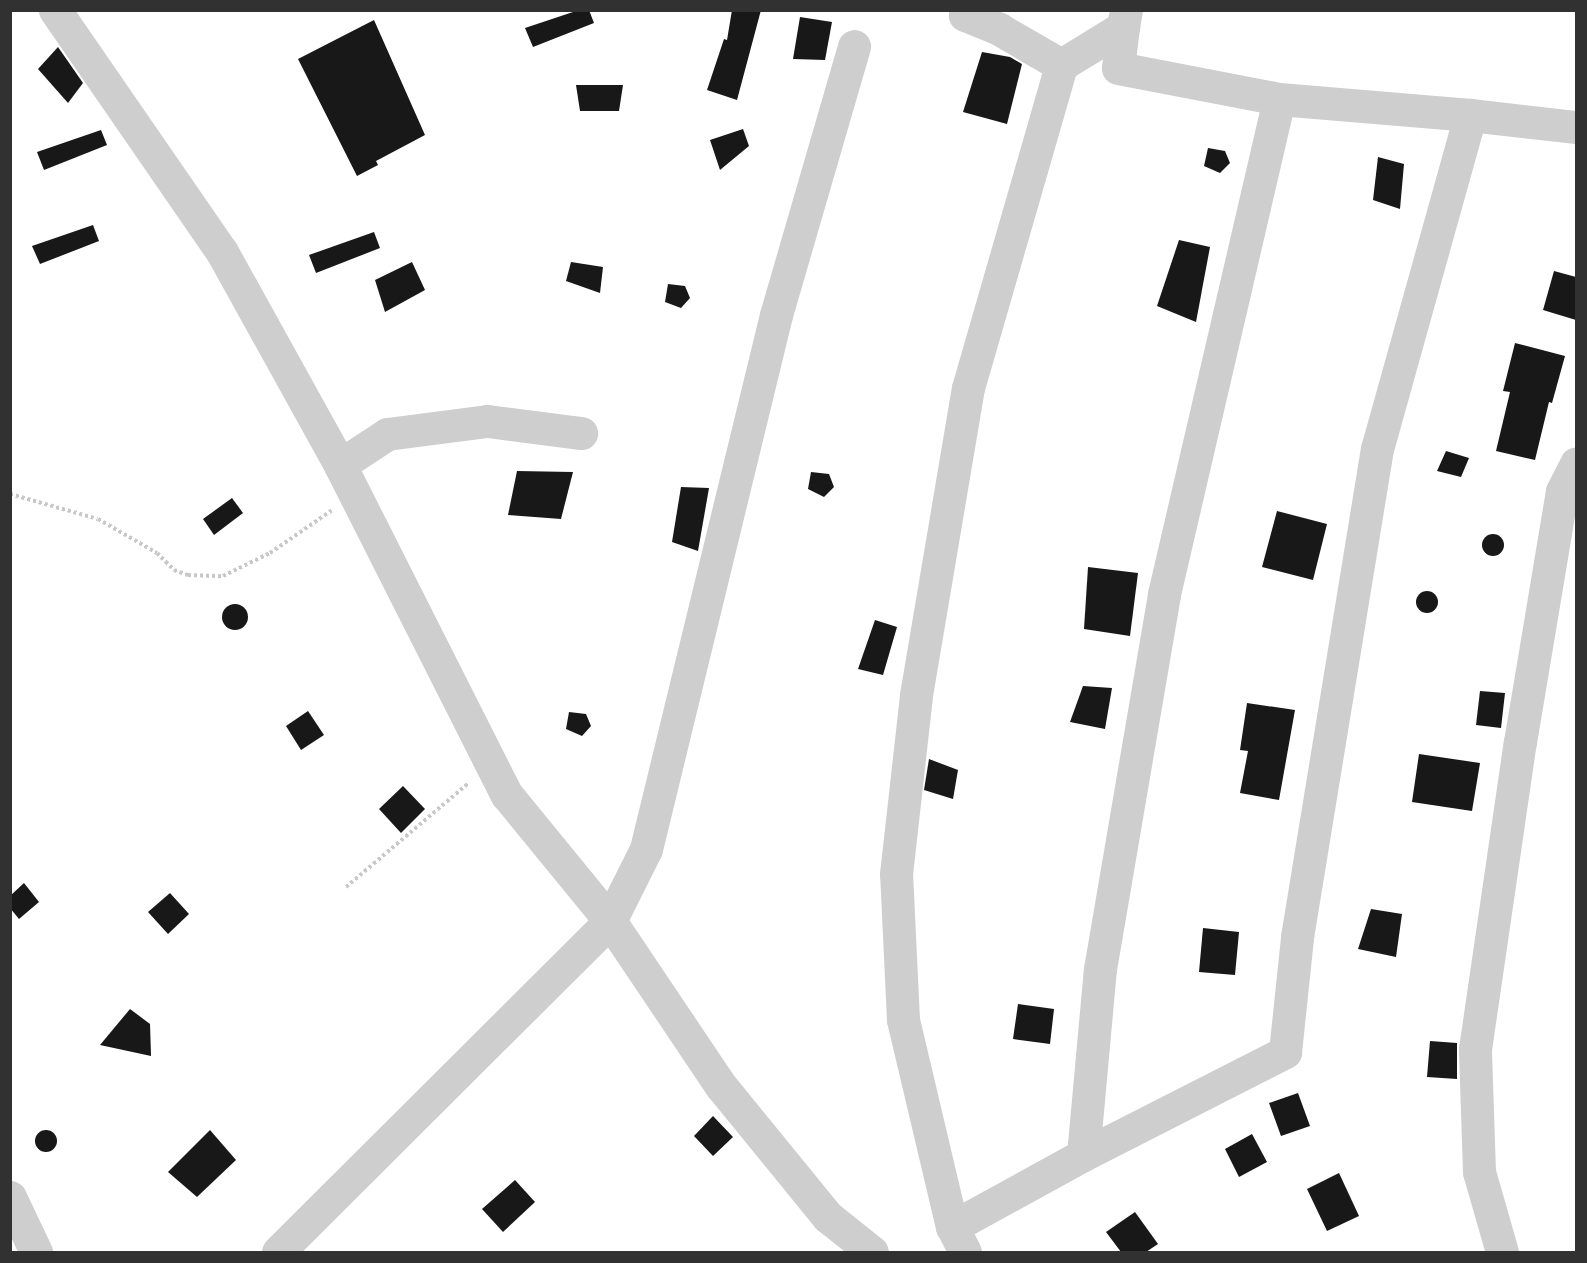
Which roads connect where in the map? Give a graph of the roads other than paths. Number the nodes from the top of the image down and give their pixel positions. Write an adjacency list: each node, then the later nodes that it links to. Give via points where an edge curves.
1 (55, 10): 13 (street, via 222,252)
2 (64, 10): 6 (street)
3 (965, 10): 7 (street, via 965,15 999,29)
4 (1125, 19): 7 (street); 8 (street, via 1118,68)
5 (854, 46): 14 (street, via 776,315 646,849)
6 (104, 47)
7 (1061, 65): 17 (street, via 968,388 916,695 896,874 903,1020)
8 (1279, 99): 9 (street); 15 (street, via 1164,594 1100,969)
9 (1470, 115): 10 (street); 15 (street, via 1377,449 1297,937 1285,1052)
10 (1576, 127)
11 (581, 434): 13 (street, via 488,421 387,434)
12 (1576, 463): 21 (street, via 1562,491 1475,1049 1479,1172)
13 (340, 465): 14 (street, via 507,795)
14 (610, 921): 19 (street); 20 (street, via 721,1086 828,1217)
15 (1083, 1155): 17 (street)
16 (10, 1197): 18 (street)
17 (959, 1240)
18 (36, 1252)
19 (278, 1252)
20 (872, 1252)
21 (1502, 1252)

